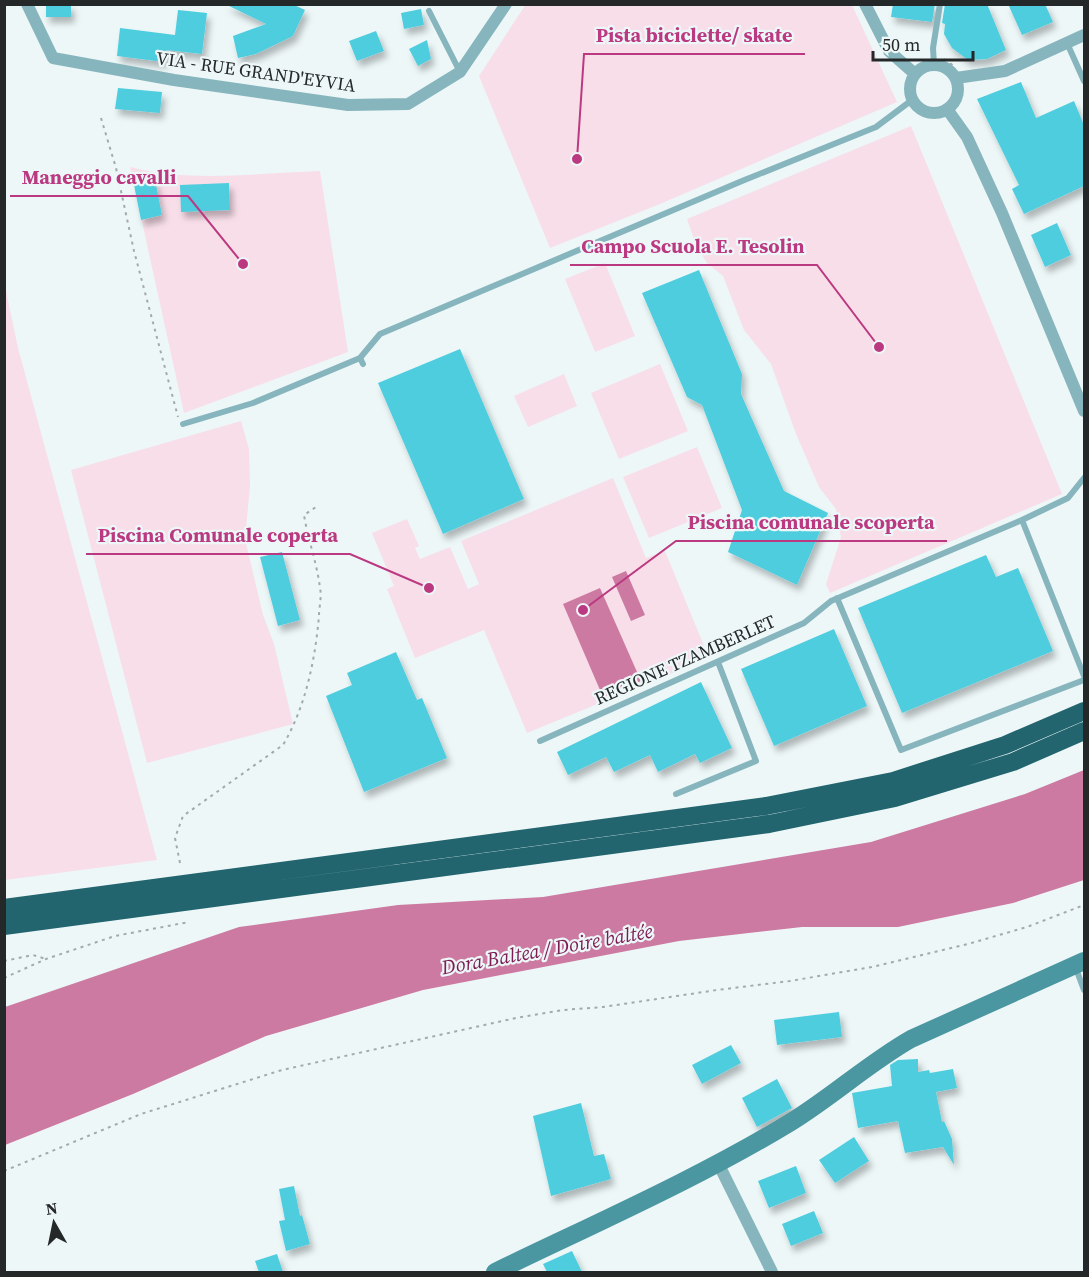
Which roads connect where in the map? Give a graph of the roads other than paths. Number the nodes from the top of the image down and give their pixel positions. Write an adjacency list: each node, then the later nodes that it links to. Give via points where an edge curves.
1 (27, 4): 9 (street, VIA - RUE GRAND'EYVIA, via 53,58 174,80 348,105 408,104)
2 (506, 4): 9 (street, VIA - RUE GRAND'EYVIA)
3 (866, 4): 10 (street, via 890,51)
4 (940, 4): 8 (lane)
5 (429, 11): 9 (lane)
6 (1084, 35): 7 (street)
7 (1067, 43): 11 (street, via 1005,71); 12 (lane)
8 (934, 65): 10 (street); 11 (street, via 946,68)
9 (460, 72)
10 (915, 74): 13 (street, via 910,86)
11 (956, 78): 14 (street, via 957,96)
12 (1084, 81)
13 (912, 100): 14 (street, via 925,111); 16 (lane, via 876,127 380,334 362,361 253,403)
14 (947, 109): 15 (street, via 967,137 1002,213)
15 (1084, 411)
16 (183, 424)
17 (1084, 478): 18 (lane, REGIONE TZAMBERLET, via 1068,498)
18 (1022, 520): 19 (lane, REGIONE TZAMBERLET); 21 (lane)
19 (837, 598): 20 (lane, REGIONE TZAMBERLET, via 804,623); 21 (lane, via 901,750)
20 (718, 662): 24 (lane, REGIONE TZAMBERLET); 25 (lane, via 756,761)
21 (1084, 678)
22 (1084, 711): 26 (highway, via 1005,745 893,781 766,806)
23 (1084, 731): 27 (highway, via 1013,762 896,798 769,824)
24 (540, 741)
25 (676, 794)
26 (4, 908)
27 (4, 926)
28 (1080, 963): 29 (lane); 30 (main road, via 911,1039 792,1121)
29 (1084, 990)
30 (718, 1163): 31 (main road); 32 (street)
31 (495, 1272)
32 (772, 1272)

